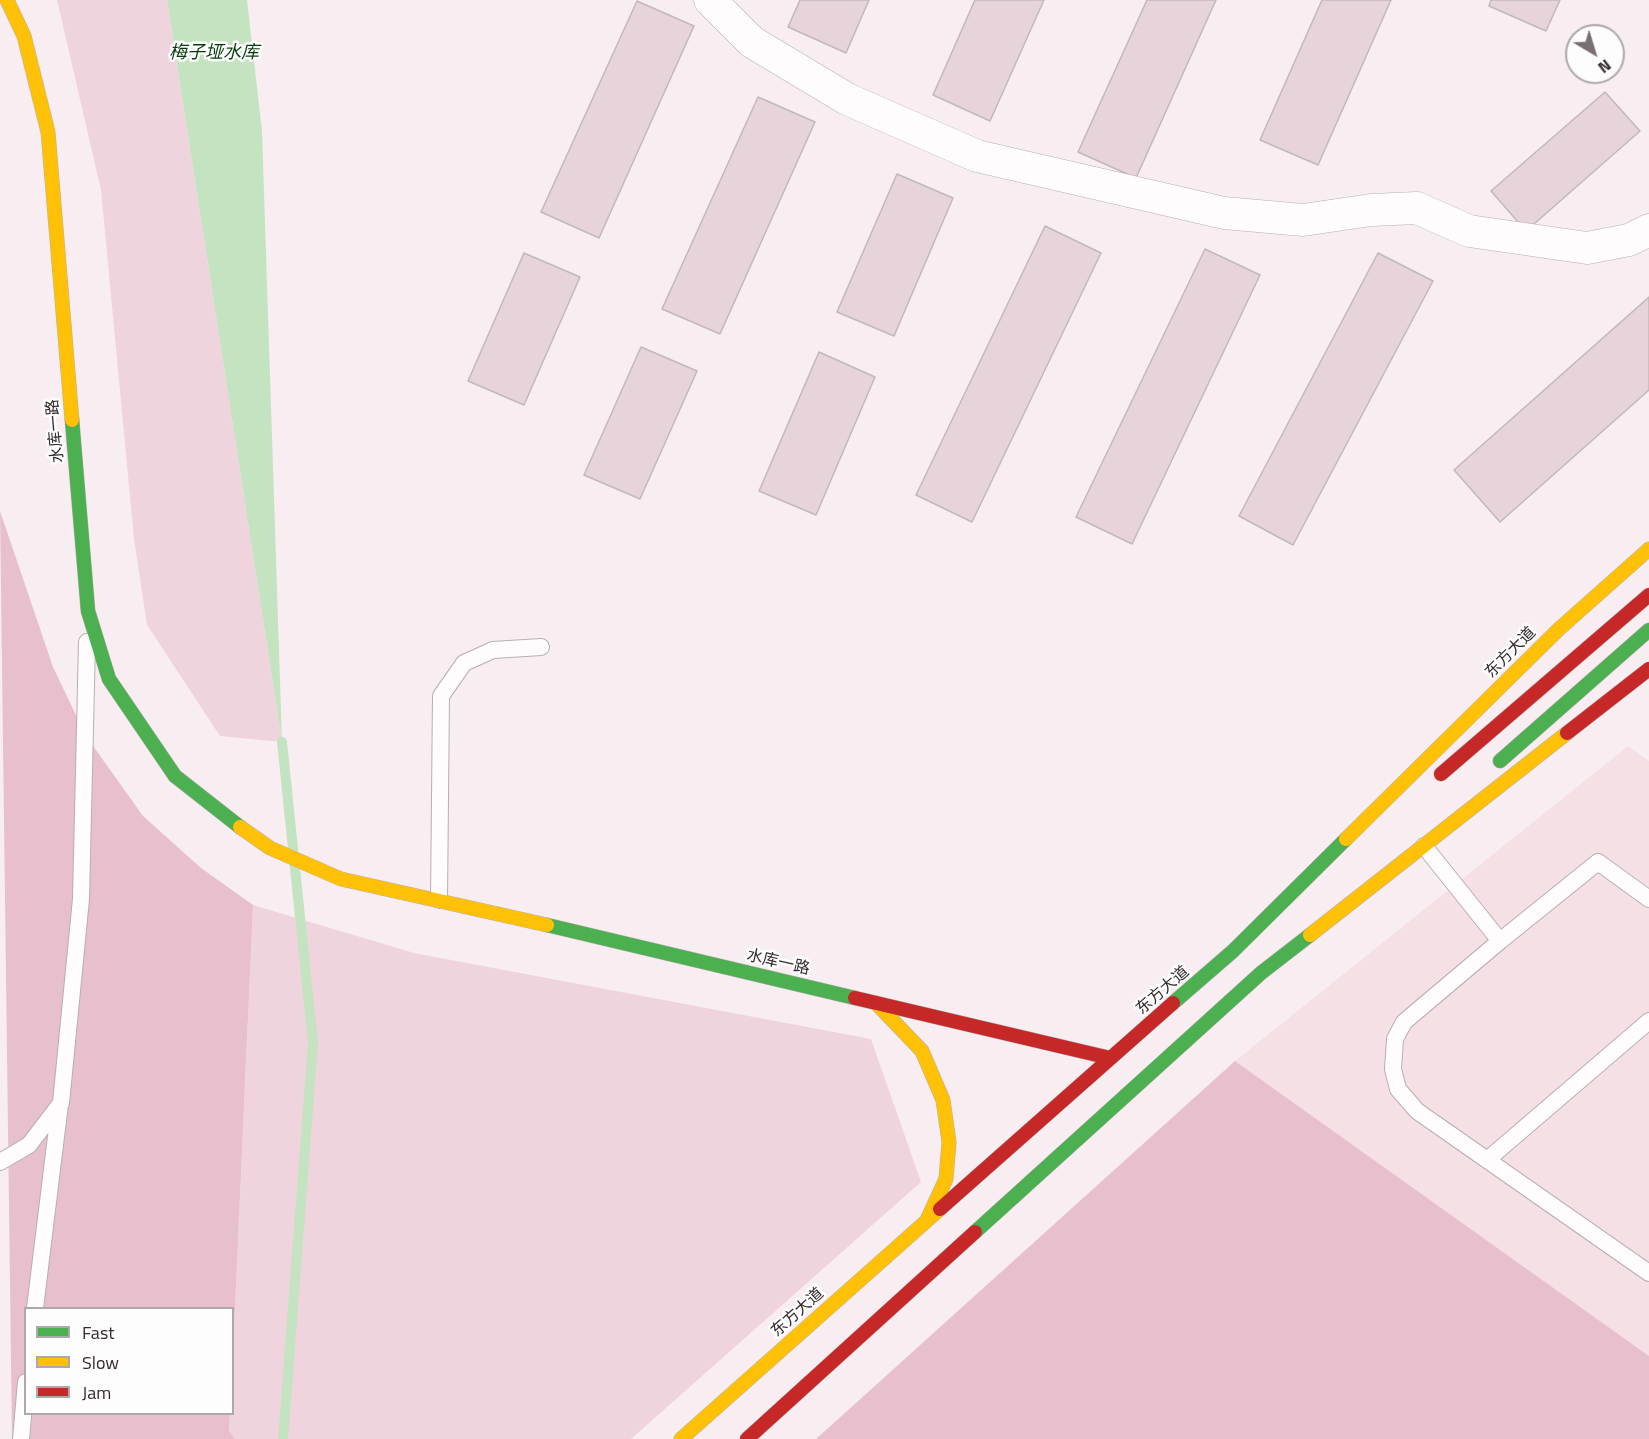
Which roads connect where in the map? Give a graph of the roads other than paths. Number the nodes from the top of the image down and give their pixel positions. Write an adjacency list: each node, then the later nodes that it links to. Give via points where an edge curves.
1 (7, 0): 6 (main road, 水库一路, via 24,36 48,132)
2 (710, 0): 3 (street, via 752,42 847,99 977,156 1224,213 1303,220 1417,208 1469,231 1587,248 1629,240)
3 (1649, 230)
4 (1649, 549): 18 (main road, 东方大道, via 1559,628)
5 (1649, 596): 11 (main road)
6 (88, 611): 16 (main road, 水库一路, via 109,679 175,776 270,848 341,879); 23 (lane, via 81,899)
7 (1649, 630): 10 (main road)
8 (542, 647): 16 (lane, via 493,650 464,663 441,696)
9 (1649, 669): 14 (main road, via 1638,685)
10 (1493, 767)
11 (1432, 781)
12 (1431, 823): 19 (main road)
13 (1369, 835): 18 (main road)
14 (1424, 846): 17 (lane); 19 (main road)
15 (1649, 898): 17 (lane, via 1598,862)
16 (439, 900): 20 (main road, 水库一路)
17 (1500, 941): 24 (lane, via 1404,1022 1395,1039 1393,1069 1398,1089 1417,1111)
18 (1233, 951): 22 (main road, 东方大道)
19 (1261, 973): 32 (main road)
20 (876, 1003): 22 (main road, 水库一路); 26 (main road, via 922,1051 944,1100 949,1142 946,1179)
21 (1649, 1021): 24 (lane)
22 (1110, 1058): 26 (main road, 东方大道)
23 (61, 1103): 25 (lane, via 29,1144); 28 (lane)
24 (1487, 1160): 27 (lane)
25 (0, 1162)
26 (927, 1220): 31 (main road, 东方大道)
27 (1649, 1273)
28 (35, 1307)
29 (24, 1405): 30 (lane)
30 (21, 1439)
31 (681, 1439)
32 (747, 1439)

